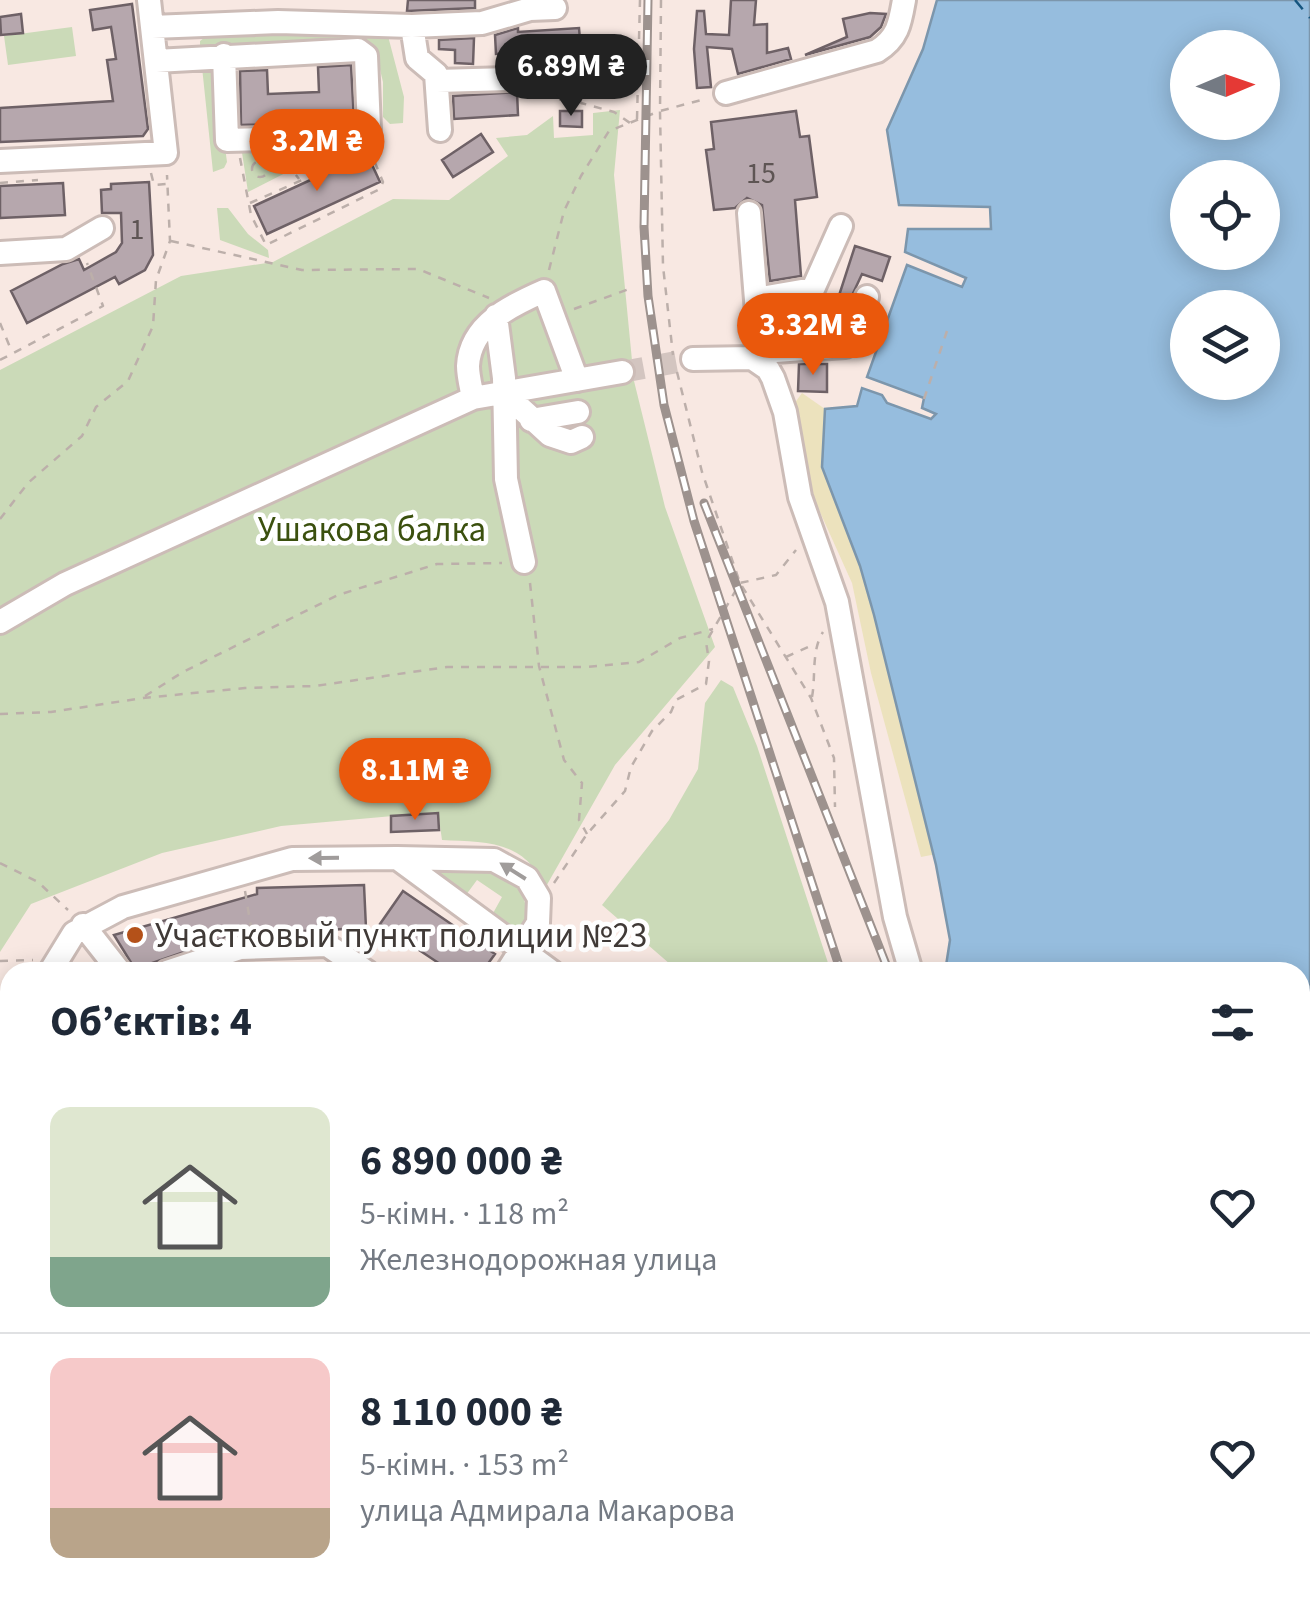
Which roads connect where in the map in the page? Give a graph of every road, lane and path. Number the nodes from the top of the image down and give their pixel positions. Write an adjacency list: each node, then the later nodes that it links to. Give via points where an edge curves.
1 (149, 0): 7 (street)
2 (640, 0): 14 (path)
3 (661, 0): 13 (path)
4 (904, 0): 12 (street, via 900,28 878,50)
5 (555, 8): 6 (street, via 482,23)
6 (412, 26): 7 (street); 11 (street, via 417,58)
7 (152, 27): 9 (street)
8 (224, 56): 9 (street); 17 (street, via 358,50 366,56); 18 (street, via 227,140)
9 (156, 61): 19 (street)
10 (509, 79): 11 (street); 15 (path, via 556,88 562,104 570,104 571,90 577,90 581,103)
11 (437, 81): 16 (street)
12 (726, 93): 13 (path)
13 (660, 110): 14 (path); 60 (path, via 671,348 702,472)
14 (636, 120): 15 (path)
15 (630, 123): 38 (path, via 609,131 581,176 564,211)
16 (440, 130)
17 (364, 136): 18 (street); 30 (path, via 380,188 266,245)
18 (238, 142): 25 (path)
19 (166, 153): 21 (street); 29 (path)
20 (352, 158): 27 (path)
21 (0, 161)
22 (268, 168): 23 (path, via 260,177); 23 (path, via 258,161); 27 (path, via 288,165)
23 (252, 171): 25 (path)
24 (146, 172): 29 (path, via 154,185)
25 (242, 172): 30 (path)
26 (36, 180): 28 (path)
27 (301, 180): 30 (path)
28 (0, 183)
29 (168, 184): 34 (path)
30 (248, 204)
31 (749, 213): 40 (street)
32 (841, 226): 40 (street, via 813,289)
33 (102, 228): 35 (street)
34 (170, 241): 41 (path, via 302,270 418,269); 57 (path, via 156,280 153,326 128,382 96,407 82,436 28,482)
35 (78, 242): 36 (street); 45 (path, via 104,306)
36 (5, 258)
37 (629, 290): 42 (path)
38 (544, 291): 41 (street); 42 (street)
39 (867, 297): 46 (street, via 845,346)
40 (756, 299): 46 (street)
41 (502, 311): 51 (street); 52 (street, via 475,340 468,364)
42 (554, 316): 50 (street)
43 (0, 324): 45 (path)
44 (947, 330): 53 (path)
45 (12, 354): 48 (path)
46 (760, 357): 47 (street); 58 (street, via 785,412 800,497)
47 (693, 359)
48 (0, 360)
49 (622, 372): 50 (street)
50 (578, 380): 51 (street)
51 (505, 394): 52 (street); 55 (street); 59 (street, via 506,479)
52 (473, 398): 62 (street, via 65,584)
53 (924, 398)
54 (578, 412): 55 (street)
55 (531, 420): 56 (street, via 550,435 571,442)
56 (582, 437)
57 (0, 519)
58 (815, 538): 60 (path, via 776,575); 61 (street)
59 (524, 562): 66 (path); 67 (path, via 437,564 338,595)
60 (740, 583): 63 (path); 65 (path)
61 (838, 608): 64 (path); 85 (street)
62 (0, 622)
63 (714, 629): 66 (path, via 680,638 639,662); 71 (path, via 706,642 706,684 676,700 631,767 624,791)
64 (815, 644): 65 (path); 68 (path)
65 (785, 658): 68 (path)
66 (539, 666): 67 (path, via 447,667 315,686); 71 (path, via 564,760 582,783 579,820)
67 (143, 698): 69 (path)
68 (811, 698): 70 (path, via 834,758)
69 (0, 714)
70 (835, 807)
71 (587, 834): 75 (path)
72 (397, 858): 75 (street, one-way to 72, via 532,884 504,863); 76 (street, one-way to 76, via 292,859 123,907); 78 (street)
73 (0, 863): 76 (path, via 38,882)
74 (245, 889): 77 (path)
75 (539, 906): 78 (street, via 538,923)
76 (83, 925): 79 (street); 80 (street)
77 (254, 948): 81 (street); 82 (street, via 327,945)
78 (522, 950): 83 (street); 84 (street)
79 (56, 962)
80 (112, 962)
81 (197, 962)
82 (353, 962)
83 (514, 962)
84 (538, 962)
85 (908, 962)

